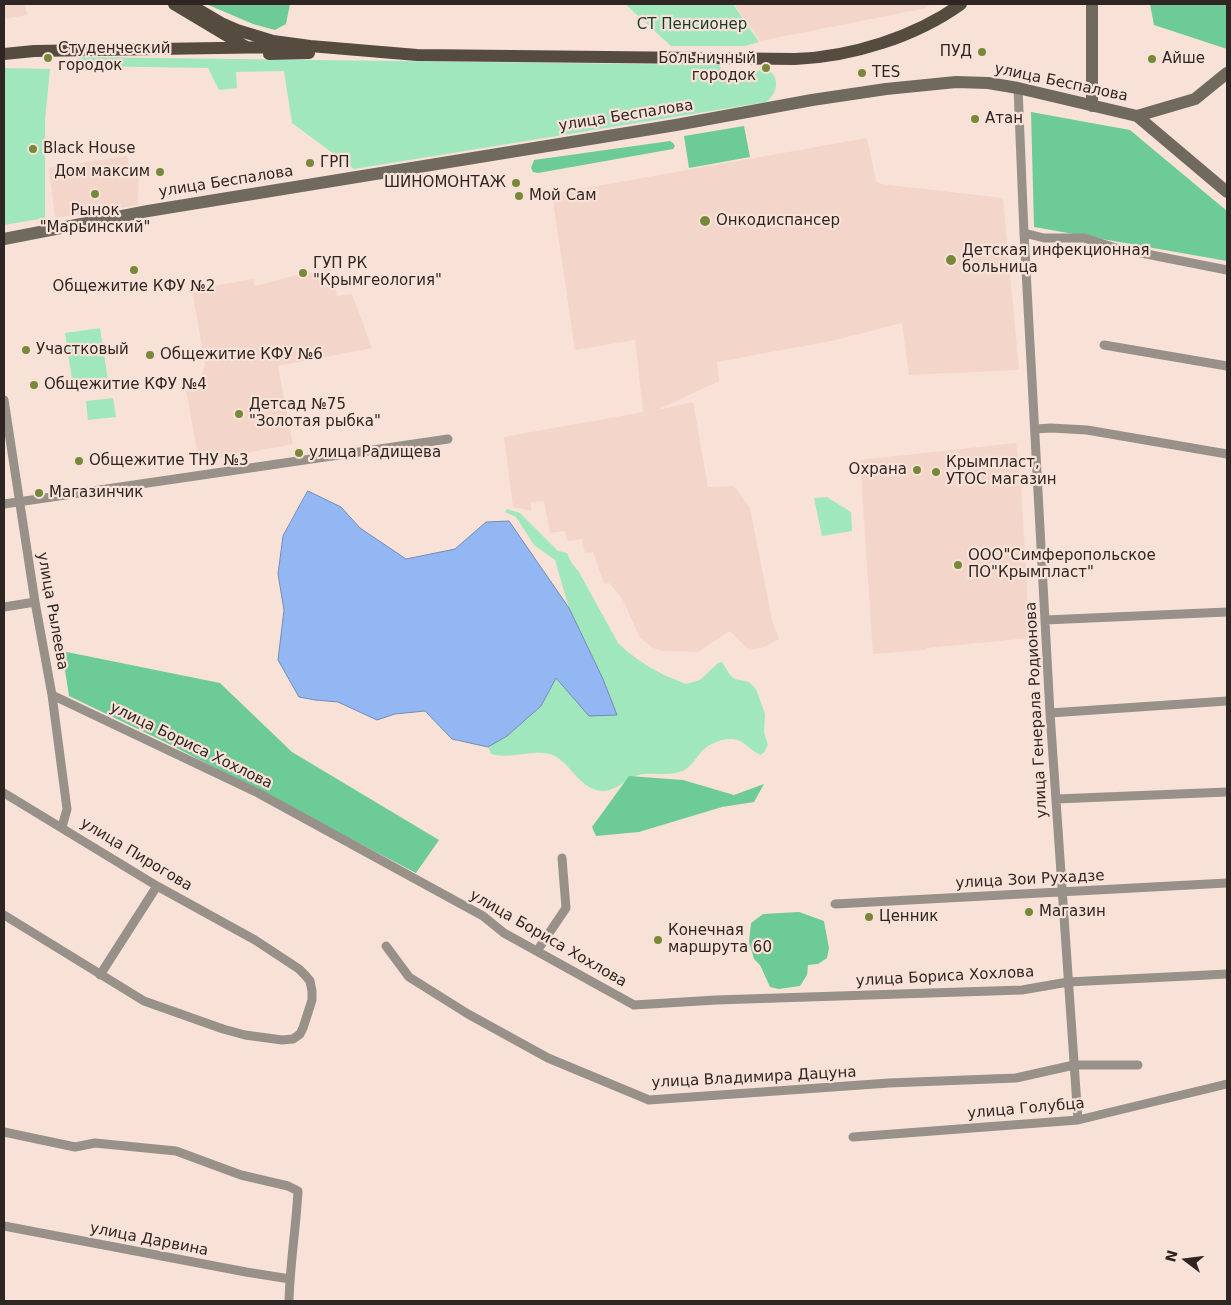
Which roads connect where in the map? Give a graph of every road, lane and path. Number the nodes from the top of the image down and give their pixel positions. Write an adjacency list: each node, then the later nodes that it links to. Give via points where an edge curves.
1 (174, 4): 6 (main road)
2 (189, 4): 5 (main road, via 237,30 273,41)
3 (961, 4): 8 (main road, via 906,34 844,53 808,58)
4 (1092, 4): 13 (main road)
5 (310, 46): 6 (main road); 8 (main road)
6 (248, 47): 7 (main road); 10 (main road)
7 (142, 50): 9 (main road); 10 (main road)
8 (379, 52): 10 (main road)
9 (4, 54)
10 (262, 54)
11 (1227, 73): 14 (main road, via 1195,99)
12 (1018, 88): 13 (main road, улица Беспалова); 18 (street, улица Генерала Родионова); 19 (main road, улица Беспалова, via 956,82 886,89 148,211)
13 (1092, 106): 15 (main road, улица Беспалова)
14 (1162, 109): 15 (main road); 16 (main road, via 1153,120)
15 (1137, 116): 16 (main road, улица Беспалова)
16 (1154, 130): 17 (main road, улица Беспалова)
17 (1227, 192)
18 (1024, 233): 20 (street, via 1044,238 1084,238 1116,248); 25 (street, улица Генерала Родионова)
19 (4, 239)
20 (1227, 270)
21 (1104, 345): 22 (street)
22 (1227, 366)
23 (4, 400): 24 (street, улица Рылеева)
24 (5, 419): 28 (street, улица Рылеева)
25 (1036, 430): 27 (street, via 1087,430); 33 (street, улица Генерала Родионова)
26 (448, 439): 28 (street)
27 (1227, 454)
28 (19, 502): 29 (street); 30 (street, улица Рылеева)
29 (4, 504)
30 (35, 602): 31 (street); 34 (street, улица Рылеева)
31 (4, 607)
32 (1227, 612): 33 (street)
33 (1045, 620): 36 (street, улица Генерала Родионова)
34 (52, 695): 40 (street, улица Рылеева, via 67,809); 48 (street, улица Бориса Хохлова, via 258,793 483,916 504,933)
35 (1227, 701): 36 (street)
36 (1050, 713): 39 (street, улица Генерала Родионова)
37 (1227, 792): 39 (street)
38 (4, 793): 40 (street, улица Пирогова)
39 (1056, 799): 44 (street, улица Генерала Родионова)
40 (62, 827): 43 (street, улица Пирогова)
41 (562, 858): 48 (street, via 566,908)
42 (1227, 883): 44 (street, улица Зои Рухадзе)
43 (157, 886): 50 (street); 50 (street, улица Пирогова, via 255,940 305,974 310,982 312,1000 304,1028 293,1039 282,1040 223,1029 144,1001)
44 (1062, 892): 45 (street, улица Зои Рухадзе); 51 (street, улица Генерала Родионова)
45 (835, 904)
46 (4, 915): 50 (street)
47 (386, 946): 52 (street, улица Владимира Дацуна, via 408,977 468,1014 548,1058 649,1100 889,1083 1016,1078)
48 (537, 951): 51 (street, улица Бориса Хохлова, via 634,1005 1022,990)
49 (1227, 974): 51 (street, улица Бориса Хохлова)
50 (100, 975)
51 (1068, 982): 52 (street, улица Генерала Родионова)
52 (1074, 1065): 53 (street, улица Владимира Дацуна); 55 (street, улица Генерала Родионова)
53 (1138, 1065)
54 (1227, 1084): 55 (street, улица Голубца)
55 (1078, 1120): 57 (street, улица Голубца)
56 (4, 1132): 59 (street, via 76,1147 95,1142 176,1151 241,1175 298,1191)
57 (853, 1137)
58 (4, 1226): 59 (street, улица Дарвина)
59 (290, 1279): 60 (street)
60 (289, 1301)

